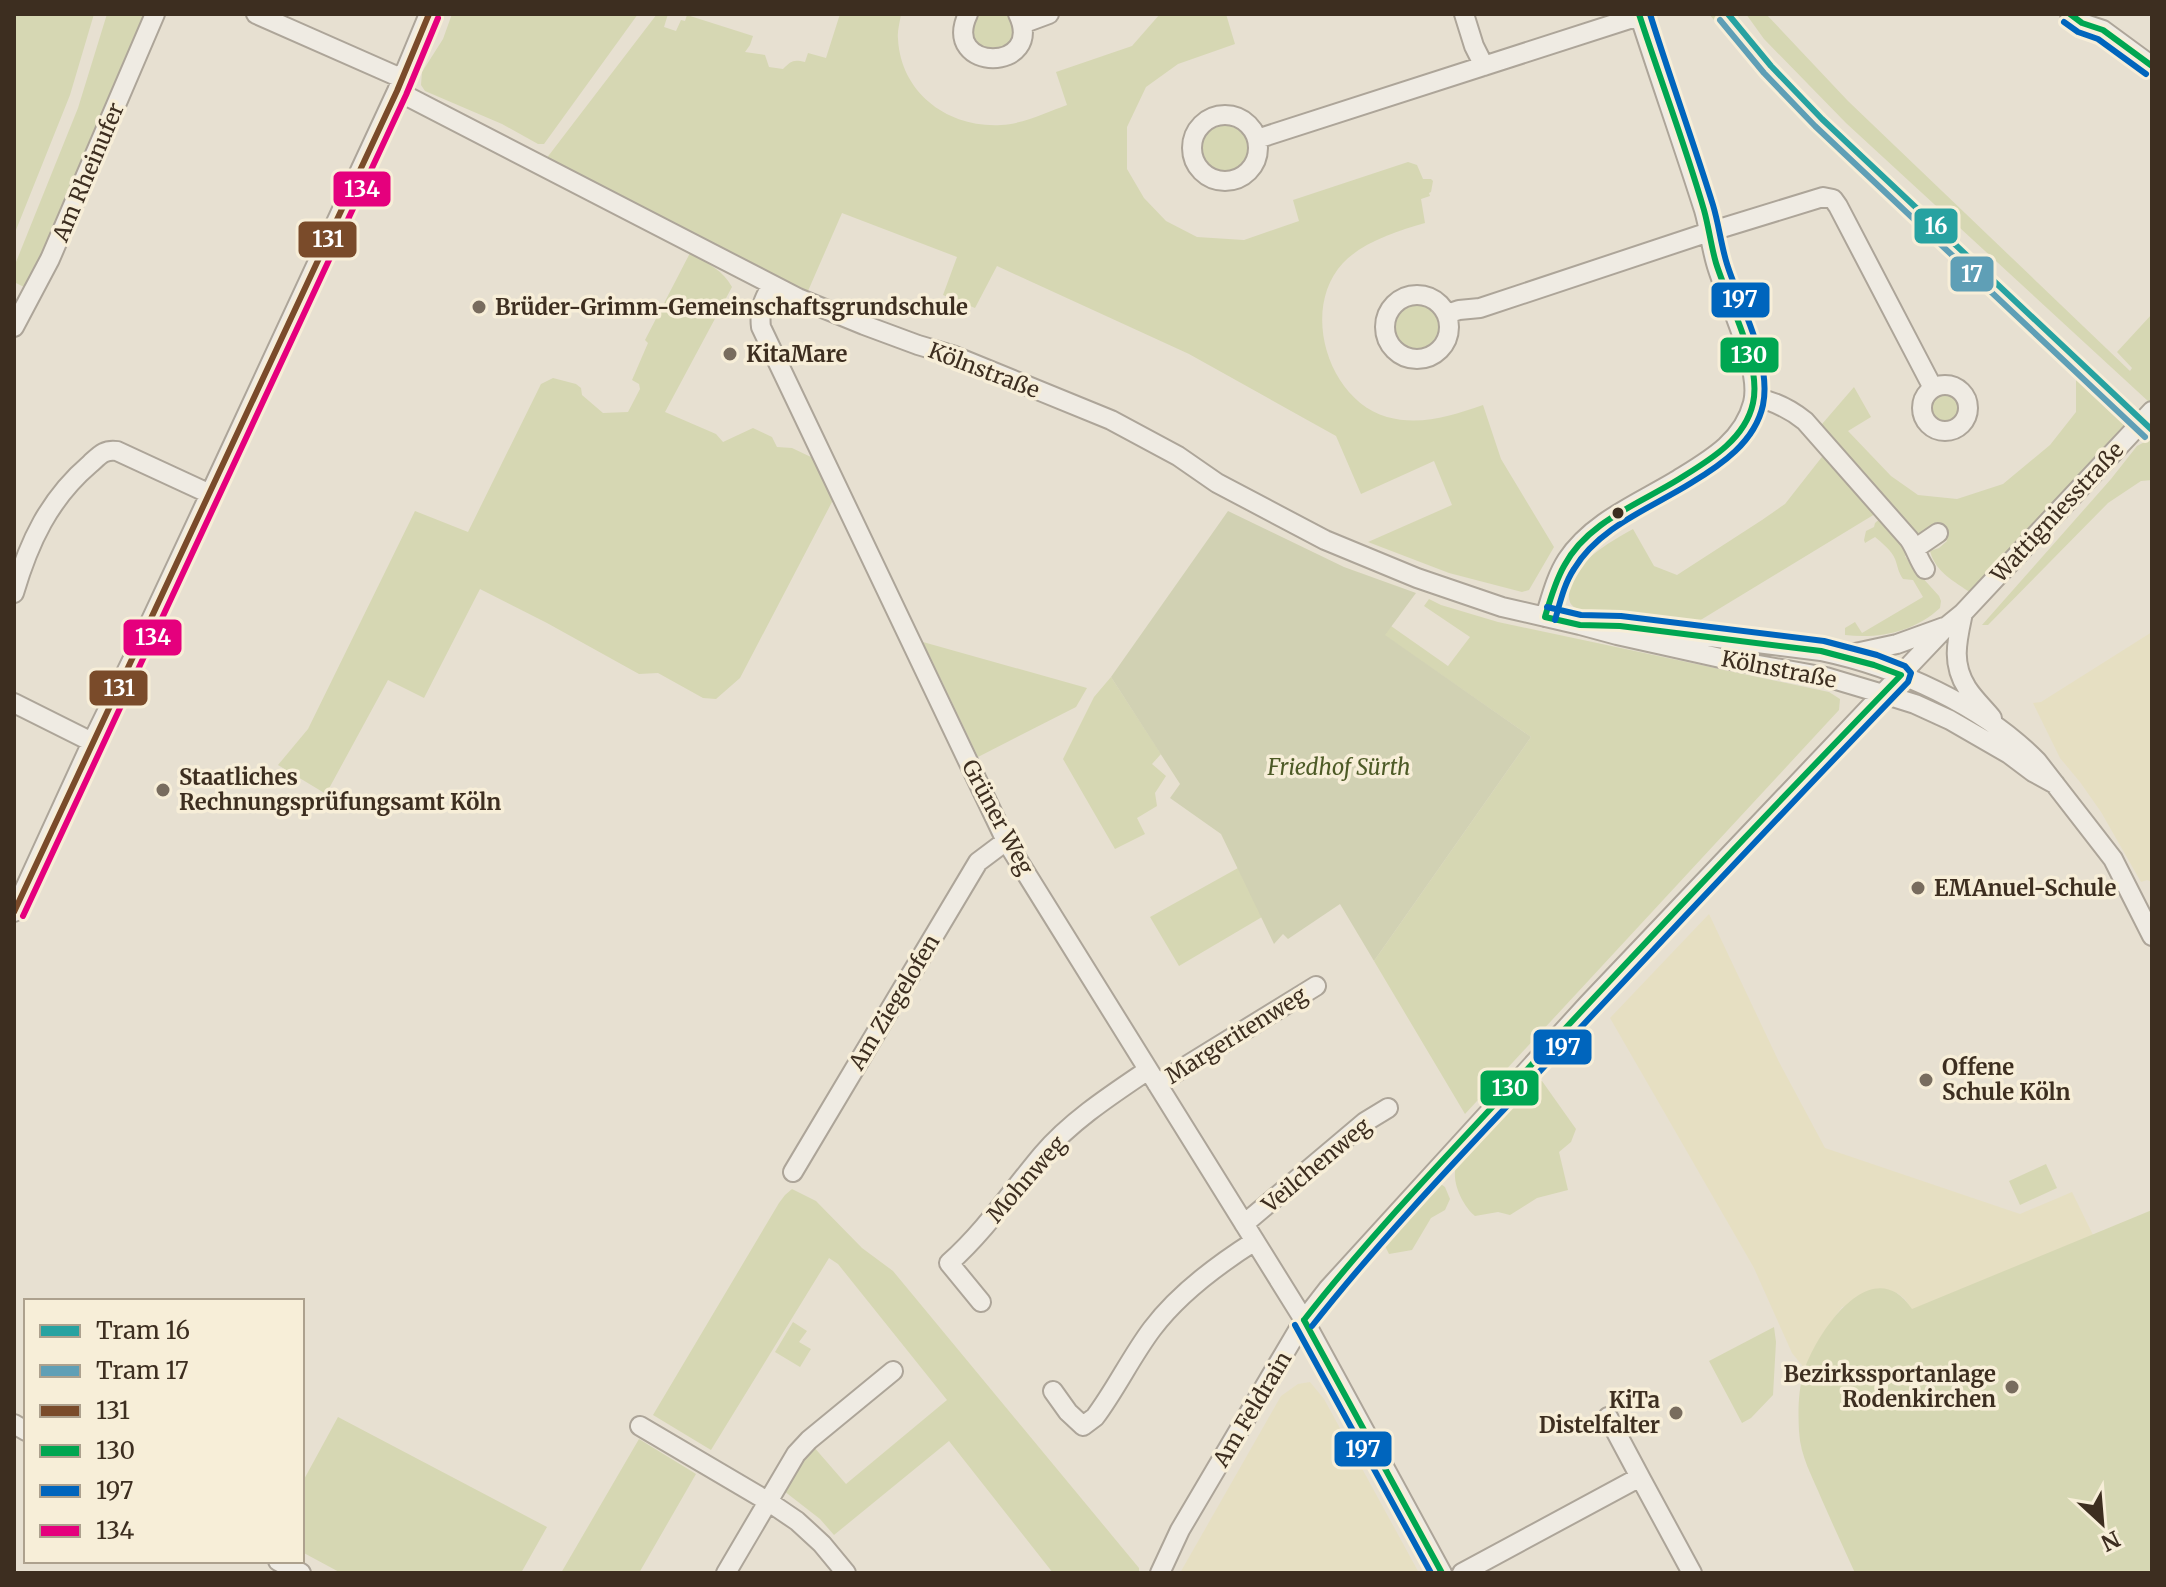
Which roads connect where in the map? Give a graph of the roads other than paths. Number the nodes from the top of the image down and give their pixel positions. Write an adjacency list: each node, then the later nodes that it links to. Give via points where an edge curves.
1 (155, 14): 17 (street, Am Rheinufer, via 50,259)
2 (256, 14): 12 (street, Kölnstraße)
3 (429, 14): 12 (street)
4 (968, 14): 9 (street, via 965,42 976,55 993,60 1010,55 1020,41)
5 (1049, 14): 9 (street)
6 (1464, 14): 10 (street)
7 (2070, 14): 11 (street, via 2103,30)
8 (1639, 15): 10 (street); 14 (street)
9 (1020, 19)
10 (1484, 66): 13 (street)
11 (2152, 66)
12 (399, 84): 15 (street, Kölnstraße); 21 (street)
13 (1257, 139)
14 (1709, 232): 16 (street, via 1480,308); 18 (street, via 1823,197 1833,199); 19 (street, via 1749,360)
15 (772, 285): 27 (street, Kölnstraße, via 1111,420 1335,544 1417,578); 37 (street, Grüner Weg, via 763,300 761,327)
16 (1447, 314)
17 (14, 327)
18 (1933, 388)
19 (1754, 397): 23 (street, via 1771,400 1805,421); 27 (street, via 1743,426 1726,448 1579,545 1558,578)
20 (2152, 411): 26 (street, Wattigniesstraße)
21 (210, 494): 25 (street, via 117,451 102,453 46,513); 35 (street)
22 (1938, 533): 23 (street)
23 (1916, 548): 24 (street)
24 (1925, 569)
25 (14, 593)
26 (1963, 613): 29 (street, Wattigniesstraße); 34 (street, via 1957,664 1967,688)
27 (1545, 617): 28 (street, Kölnstraße)
28 (1580, 625): 30 (street, Kölnstraße); 32 (street, Kölnstraße)
29 (1947, 626): 30 (street); 31 (street, Wattigniesstraße)
30 (1843, 656): 31 (street, Kölnstraße)
31 (1901, 675): 32 (street, Wattigniesstraße); 34 (street, Kölnstraße)
32 (1883, 694): 36 (street, Kölnstraße, via 1950,720); 47 (street, Am Feldrain, via 1566,1027)
33 (14, 703): 35 (street)
34 (1998, 727): 36 (street, via 2023,746)
35 (92, 742): 38 (street)
36 (2055, 784): 39 (street, via 2113,859)
37 (1006, 841): 41 (street, Grüner Weg); 43 (street, Am Ziegelofen, via 978,862)
38 (14, 912)
39 (2152, 936)
40 (1316, 986): 41 (street, Margeritenweg)
41 (1152, 1077): 44 (street, Grüner Weg); 46 (street, Mohnweg, via 1114,1092 1056,1141 949,1263)
42 (1388, 1108): 44 (street, Veilchenweg)
43 (793, 1172)
44 (1244, 1224): 45 (street, Grüner Weg)
45 (1255, 1241): 47 (street, Grüner Weg); 49 (street, via 1197,1283 1163,1316 1095,1417 1083,1426)
46 (981, 1302)
47 (1304, 1320): 58 (street, Am Feldrain); 59 (street, Grüner Weg)
48 (893, 1371): 53 (street, via 796,1454)
49 (1053, 1391)
50 (1608, 1417): 52 (street)
51 (640, 1426): 53 (street)
52 (1640, 1477): 60 (street); 61 (street)
53 (769, 1502): 56 (street); 57 (street, via 797,1521)
54 (282, 1563): 55 (street)
55 (301, 1573)
56 (726, 1573)
57 (846, 1573)
58 (1160, 1573)
59 (1442, 1573)
60 (1462, 1573)
61 (1692, 1573)

